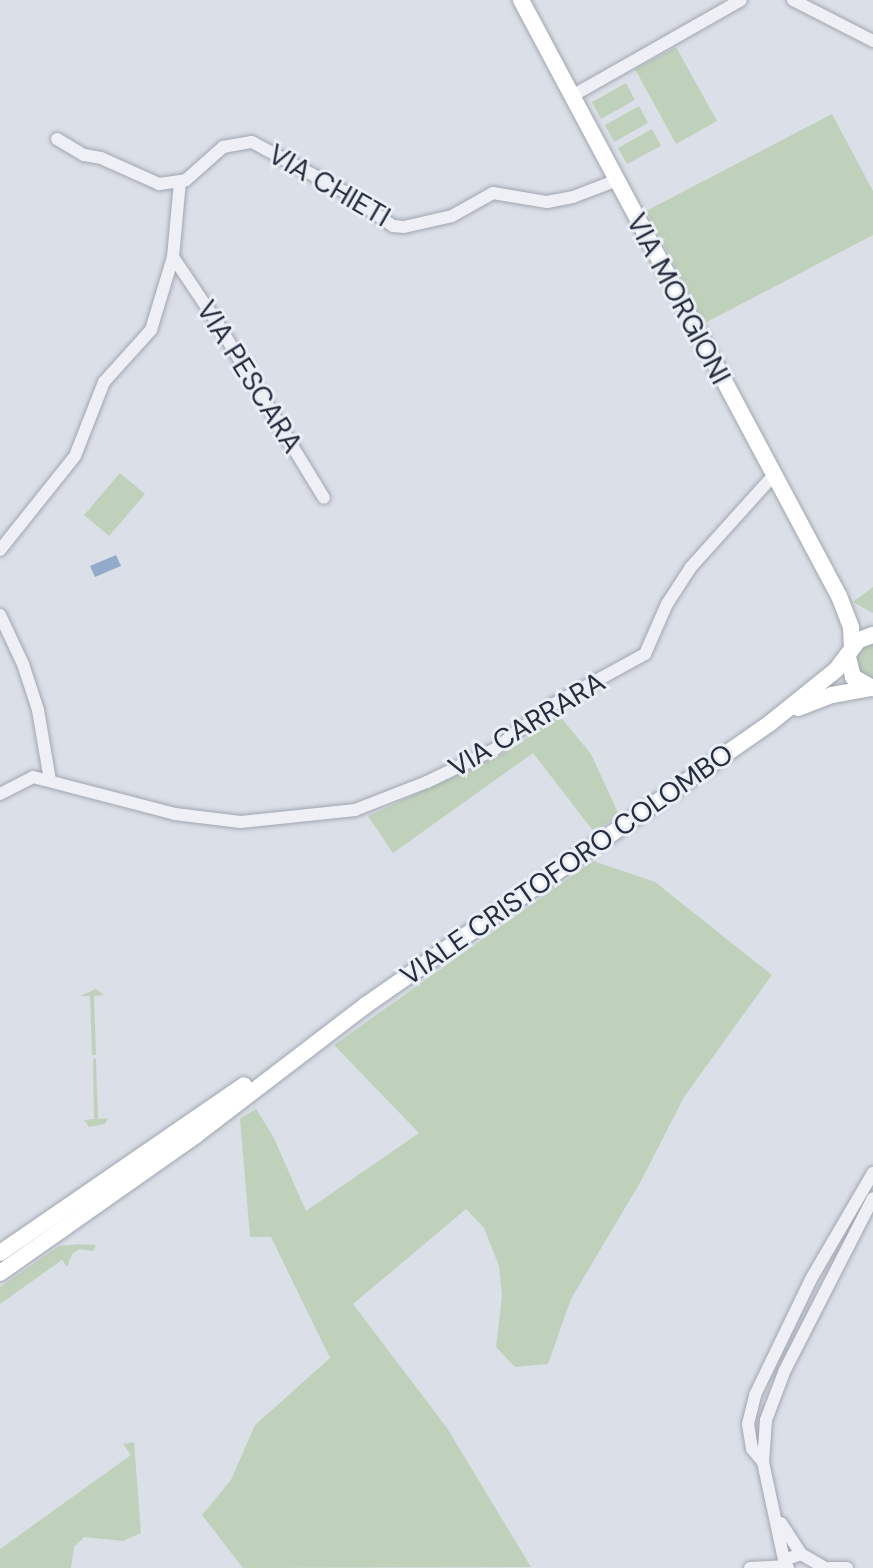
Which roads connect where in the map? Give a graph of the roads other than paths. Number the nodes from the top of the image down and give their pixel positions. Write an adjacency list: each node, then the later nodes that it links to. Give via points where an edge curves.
1 (521, 0): 7 (main road, VIA MORGIONI)
2 (711, 0): 5 (street)
3 (741, 0): 5 (street)
4 (793, 0): 6 (street)
5 (718, 13): 7 (street)
6 (873, 41)
7 (572, 96): 9 (main road, VIA MORGIONI)
8 (57, 139): 10 (street, via 143,180)
9 (615, 181): 10 (street, VIA CHIETI, via 547,202 493,193 452,216 404,227 393,226 345,192 252,142 223,147 200,171); 12 (main road, VIA MORGIONI)
10 (180, 182): 11 (street)
11 (173, 257): 13 (street, VIA PESCARA); 14 (street, via 151,330 104,382 75,456)
12 (773, 476): 15 (main road, VIA MORGIONI); 21 (street, VIA CARRARA, via 691,567 645,654 552,705 495,749 427,782 355,810 241,822 175,814)
13 (324, 498)
14 (0, 550)
15 (839, 596): 17 (main road); 18 (main road, via 851,628)
16 (0, 615): 21 (street, via 38,710)
17 (873, 633): 18 (main road)
18 (850, 652): 19 (main road, via 853,677); 20 (main road, via 830,676)
19 (871, 688): 20 (main road, via 807,704)
20 (769, 724): 23 (main road, VIALE CRISTOFORO COLOMBO)
21 (50, 780): 22 (street, via 33,777)
22 (0, 794)
23 (366, 1005): 26 (main road, VIALE CRISTOFORO COLOMBO); 27 (main road, VIALE CRISTOFORO COLOMBO, via 196,1135)
24 (873, 1173): 28 (street, via 811,1279 755,1395 748,1424 752,1449)
25 (873, 1198): 28 (street, via 785,1370 766,1420)
26 (0, 1253)
27 (0, 1273)
28 (763, 1462): 29 (street)
29 (776, 1514): 30 (street); 31 (street)
30 (801, 1554): 31 (street); 33 (street)
31 (786, 1565): 32 (street)
32 (750, 1568)
33 (827, 1568): 34 (street)
34 (847, 1568)

